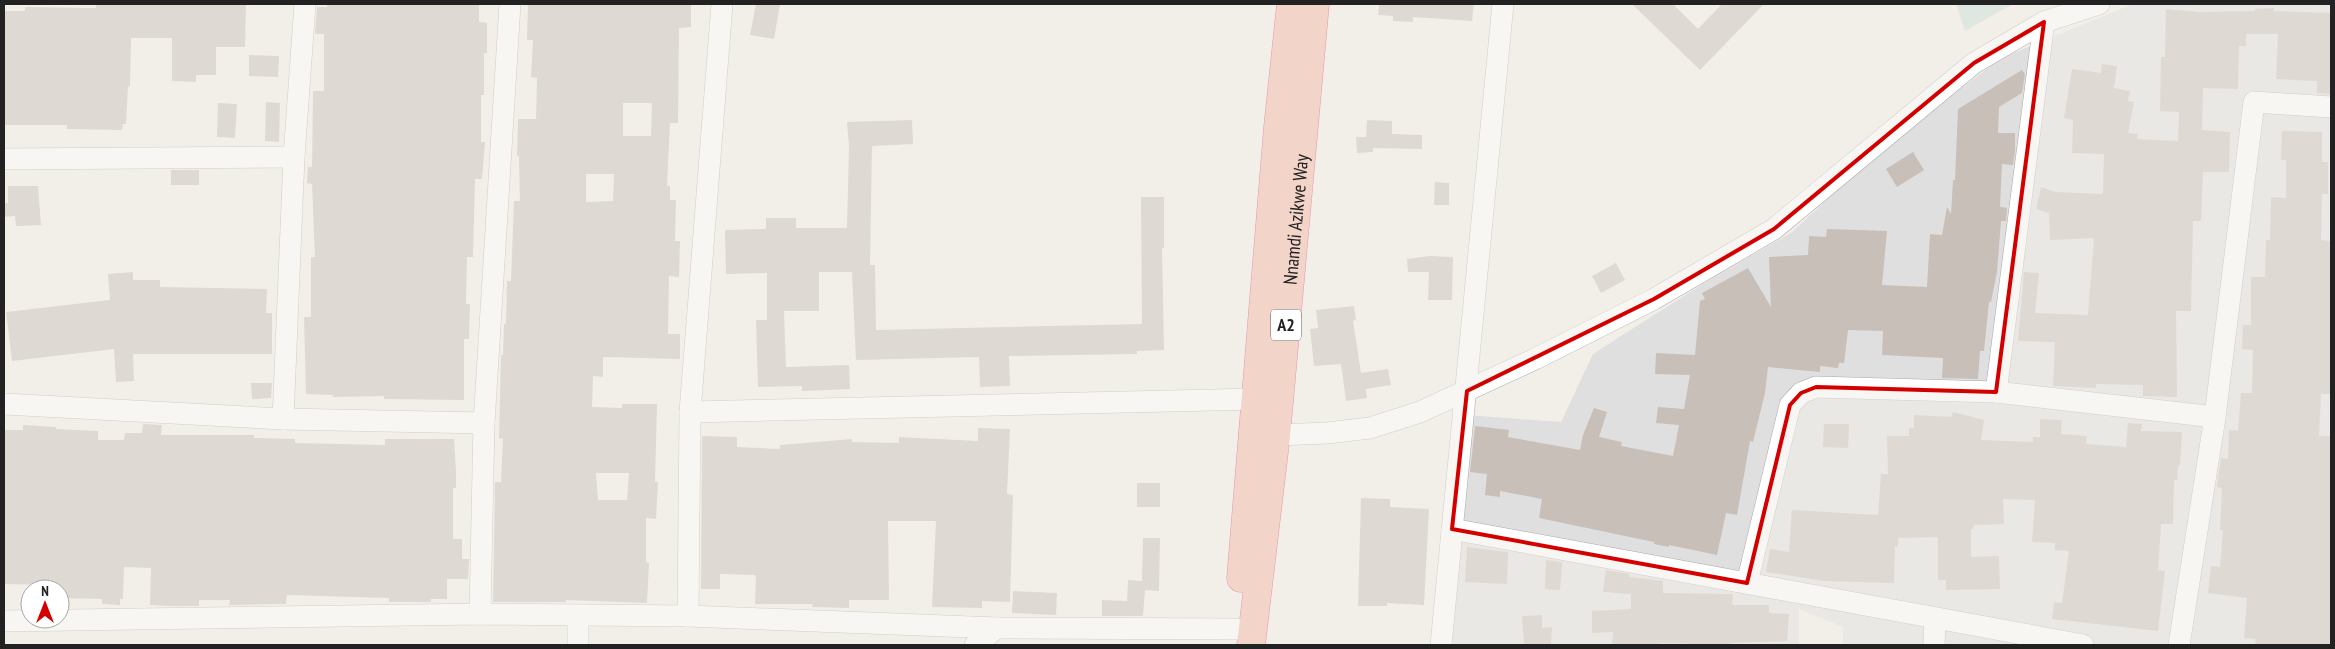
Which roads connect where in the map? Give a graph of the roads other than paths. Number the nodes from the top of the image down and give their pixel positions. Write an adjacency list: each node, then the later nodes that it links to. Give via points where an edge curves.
1 (305, 4): 10 (street)
2 (510, 4): 19 (street)
3 (722, 4): 16 (street)
4 (1291, 4): 14 (highway, Nnamdi Azikwe Way / A2)
5 (1315, 4): 20 (highway, Nnamdi Azikwe Way / A2)
6 (1503, 4): 12 (street)
7 (2099, 4): 8 (street)
8 (2044, 22): 12 (street, via 1974,63 1774,229 1654,299); 13 (street)
9 (2331, 107): 17 (street, via 2254,102)
10 (294, 157): 11 (street); 18 (street)
11 (4, 159)
12 (1466, 392): 20 (street, via 1420,412 1370,428); 21 (street)
13 (1996, 392): 17 (street); 22 (street, via 1816,387 1801,393 1790,405)
14 (1257, 399): 16 (street); 29 (highway, Nnamdi Azikwe Way / A2, via 1248,481)
15 (4, 404): 18 (street)
16 (690, 412): 25 (street)
17 (2215, 417): 35 (street)
18 (283, 418): 19 (street)
19 (484, 423): 23 (street)
20 (1276, 435): 29 (highway, Nnamdi Azikwe Way / A2)
21 (1452, 528): 22 (street); 32 (street)
22 (1747, 583): 26 (street)
23 (480, 614): 24 (street); 27 (street)
24 (578, 616): 25 (street); 30 (street)
25 (688, 616): 28 (street)
26 (1935, 618): 33 (street); 34 (street)
27 (4, 621)
28 (996, 628): 29 (street); 31 (street)
29 (1240, 640)
30 (578, 645)
31 (975, 645)
32 (1442, 645)
33 (1934, 645)
34 (2084, 645)
35 (2179, 645)

